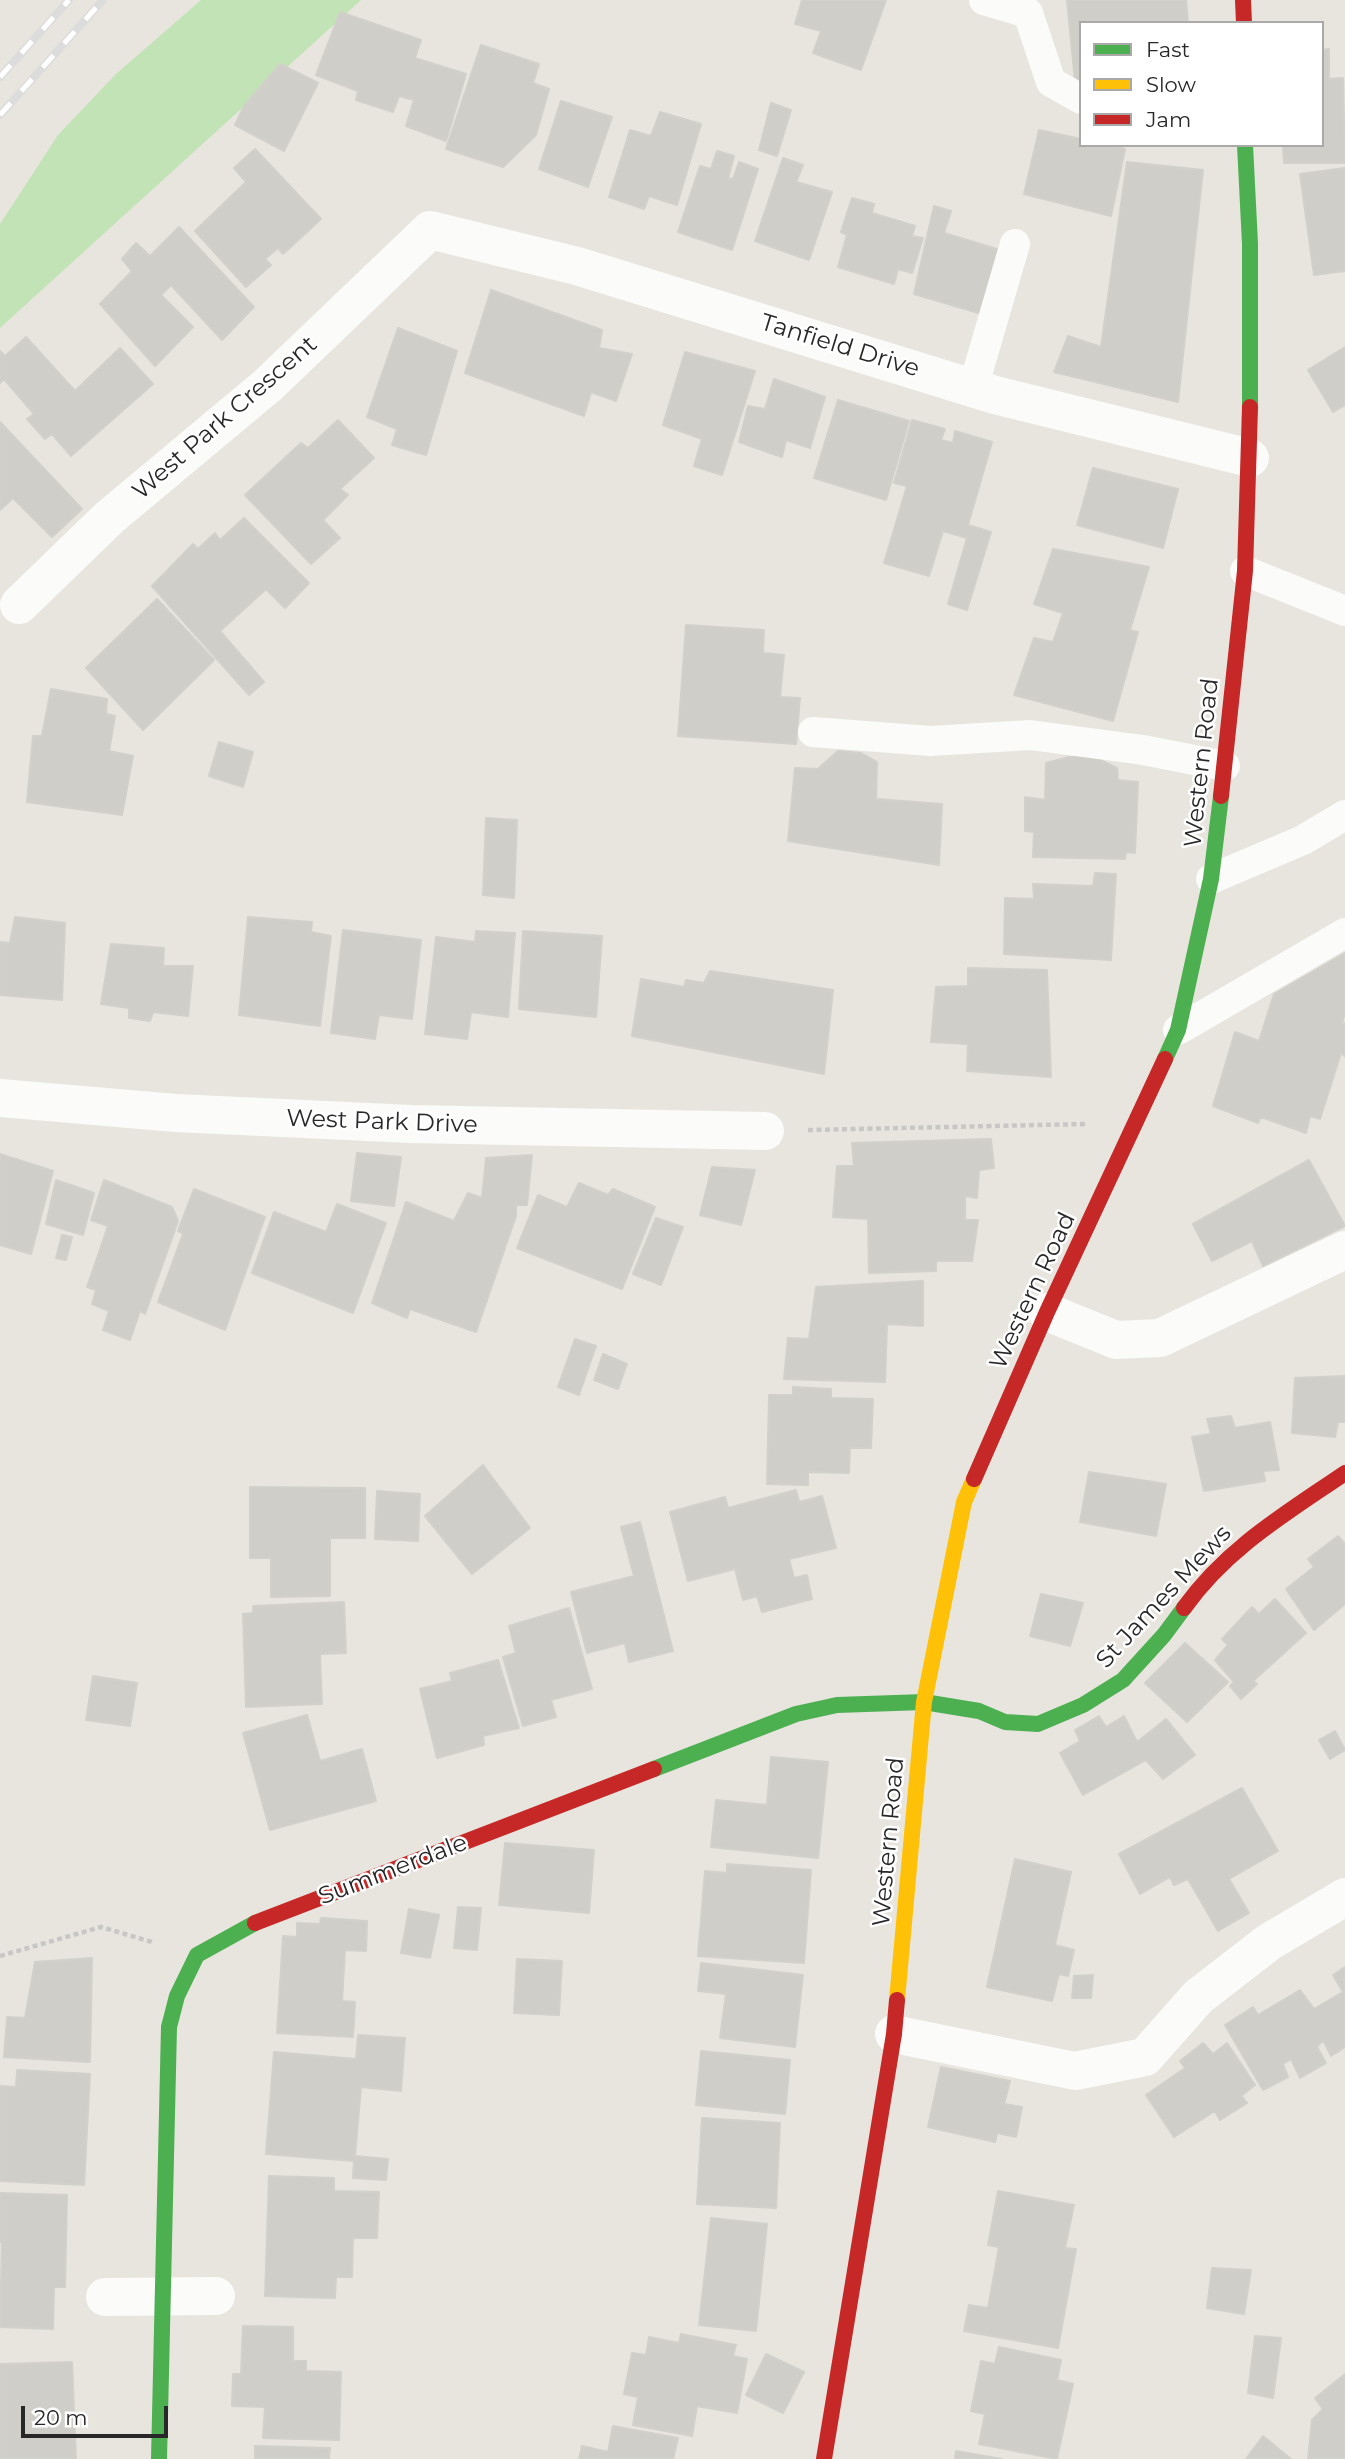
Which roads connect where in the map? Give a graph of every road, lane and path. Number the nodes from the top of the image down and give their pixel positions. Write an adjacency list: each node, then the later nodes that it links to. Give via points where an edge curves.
1 (984, 0): 4 (lane, via 1028,13 1051,82)
2 (1244, 0): 3 (street)
3 (1244, 21)
4 (1079, 98)
5 (1245, 147): 9 (street, Western Road)
6 (430, 230): 8 (street, Tanfield Drive, via 578,266); 11 (street, West Park Crescent, via 268,385 110,517)
7 (1016, 244): 8 (lane)
8 (973, 388): 9 (street, Tanfield Drive)
9 (1251, 458): 10 (street, Western Road)
10 (1245, 571): 12 (lane); 14 (street, Western Road)
11 (19, 605)
12 (1345, 611)
13 (813, 732): 14 (lane, via 931,741 1030,735)
14 (1226, 766): 16 (street, Western Road)
15 (1345, 815): 16 (lane, via 1303,840)
16 (1211, 879): 18 (street, Western Road)
17 (1345, 933): 18 (lane)
18 (1178, 1030): 20 (street, Western Road)
19 (0, 1098): 21 (street, West Park Drive, via 177,1113 411,1124)
20 (1136, 1123): 21 (path); 23 (street, Western Road)
21 (765, 1131)
22 (1345, 1250): 23 (street, via 1160,1338 1116,1340)
23 (1047, 1312): 25 (street, Western Road, via 964,1502)
24 (1345, 1473): 25 (street, St James Mews, via 1252,1536 1197,1590 1123,1680 1083,1704 1038,1724 1005,1723 979,1711)
25 (925, 1702): 27 (street, Summerdale, via 837,1705 796,1714 250,1925); 29 (street, Western Road)
26 (1345, 1897): 29 (street, via 1269,1942 1198,1997 1145,2057 1075,2071)
27 (197, 1955): 28 (path, via 101,1927); 32 (street, via 177,1996 169,2027)
28 (0, 1956)
29 (894, 2034): 34 (street, Western Road)
30 (216, 2296): 32 (street)
31 (105, 2297): 32 (street)
32 (161, 2297): 33 (street)
33 (159, 2459)
34 (824, 2459)

